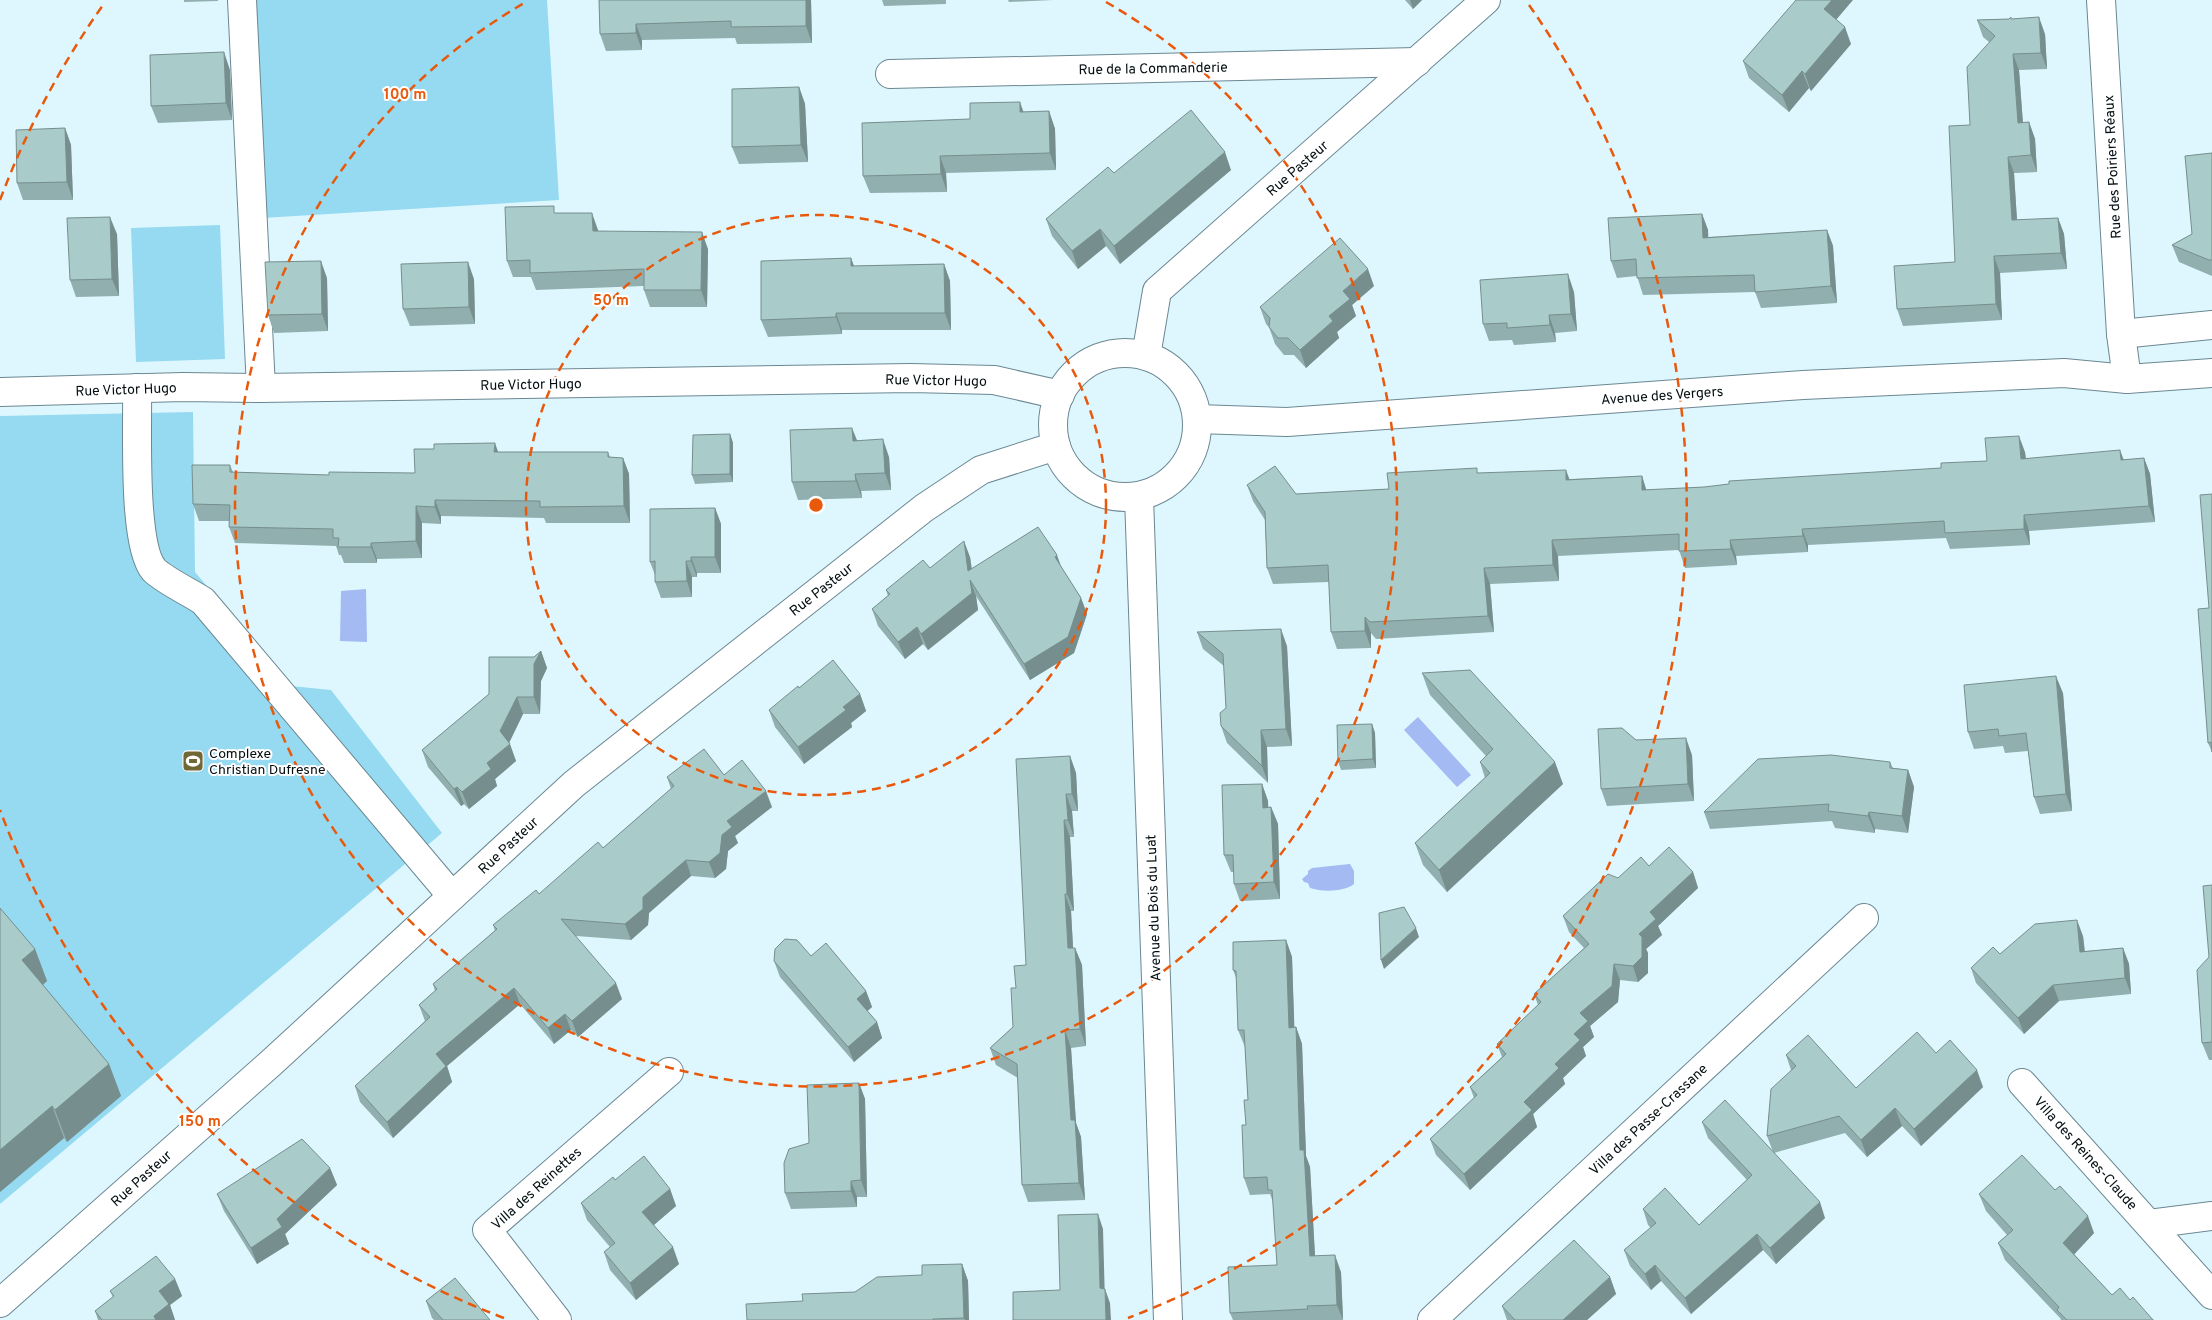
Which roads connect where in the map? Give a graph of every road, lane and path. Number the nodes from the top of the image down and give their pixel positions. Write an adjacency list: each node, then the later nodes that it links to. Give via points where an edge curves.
1 (242, 0): 12 (street)
2 (1486, 0): 4 (street, Rue Pasteur)
3 (2101, 0): 7 (street, Rue des Poiriers Réaux)
4 (1417, 62): 5 (street, Rue de la Commanderie); 8 (street, Rue Pasteur, via 1158,291)
5 (890, 74)
6 (2212, 326): 7 (street)
7 (2121, 334): 10 (street)
8 (1146, 356): 14 (street, via 1126,353 1106,356 1072,378); 15 (street, via 1181,380 1192,398)
9 (2212, 373): 10 (street, Avenue des Vergers)
10 (2127, 379): 15 (street, Avenue des Vergers, via 2055,374 1803,385 1287,422)
11 (137, 388): 12 (street, Rue Victor Hugo); 13 (street, Rue Victor Hugo); 18 (street, via 139,526 144,552 154,570 203,601)
12 (261, 388): 14 (street, Rue Victor Hugo, via 911,378 994,380)
13 (0, 392)
14 (1060, 395): 16 (street, via 1054,411)
15 (1197, 419): 17 (street, via 1196,440 1189,460 1176,477)
16 (1056, 446): 17 (street, via 1079,481 1098,492 1118,497); 18 (street, Rue Pasteur, via 981,470 924,508 574,784)
17 (1139, 497): 27 (street, Avenue du Bois du Luat)
18 (452, 896): 25 (street, Rue Pasteur)
19 (1864, 918): 28 (street, Villa des Passe-Crassane)
20 (669, 1072): 26 (street, Villa des Reinettes, via 487,1230)
21 (2022, 1082): 23 (street, Villa des Reines-Claude)
22 (2212, 1216): 23 (street)
23 (2149, 1224): 24 (street, Villa des Reines-Claude)
24 (2212, 1295)
25 (0, 1303)
26 (557, 1320)
27 (1168, 1320)
28 (1432, 1320)

